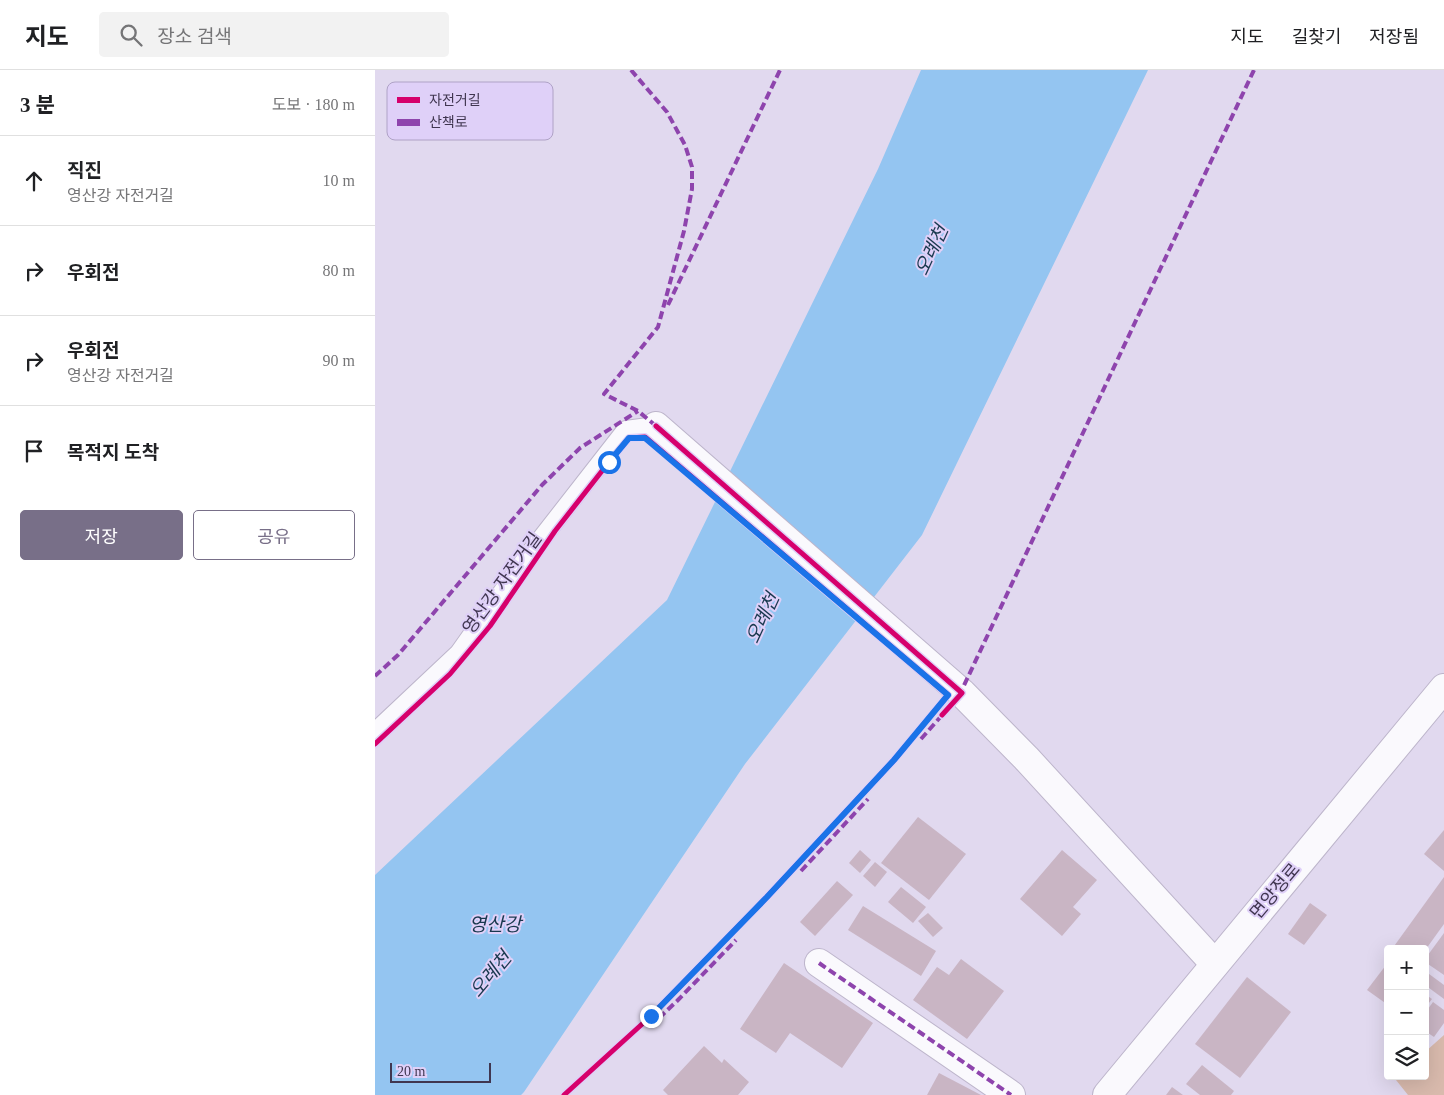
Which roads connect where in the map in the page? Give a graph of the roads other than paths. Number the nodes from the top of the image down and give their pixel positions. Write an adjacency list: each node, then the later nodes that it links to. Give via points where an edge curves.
1 (656, 426): 3 (lane, via 626,430 530,553 459,653); 5 (street, via 961,693 1026,758)
2 (1444, 688): 5 (street, 면앙정로)
3 (375, 732)
4 (819, 963): 6 (street)
5 (1215, 964): 7 (street, 면앙정로)
6 (1011, 1095)
7 (1107, 1095)

